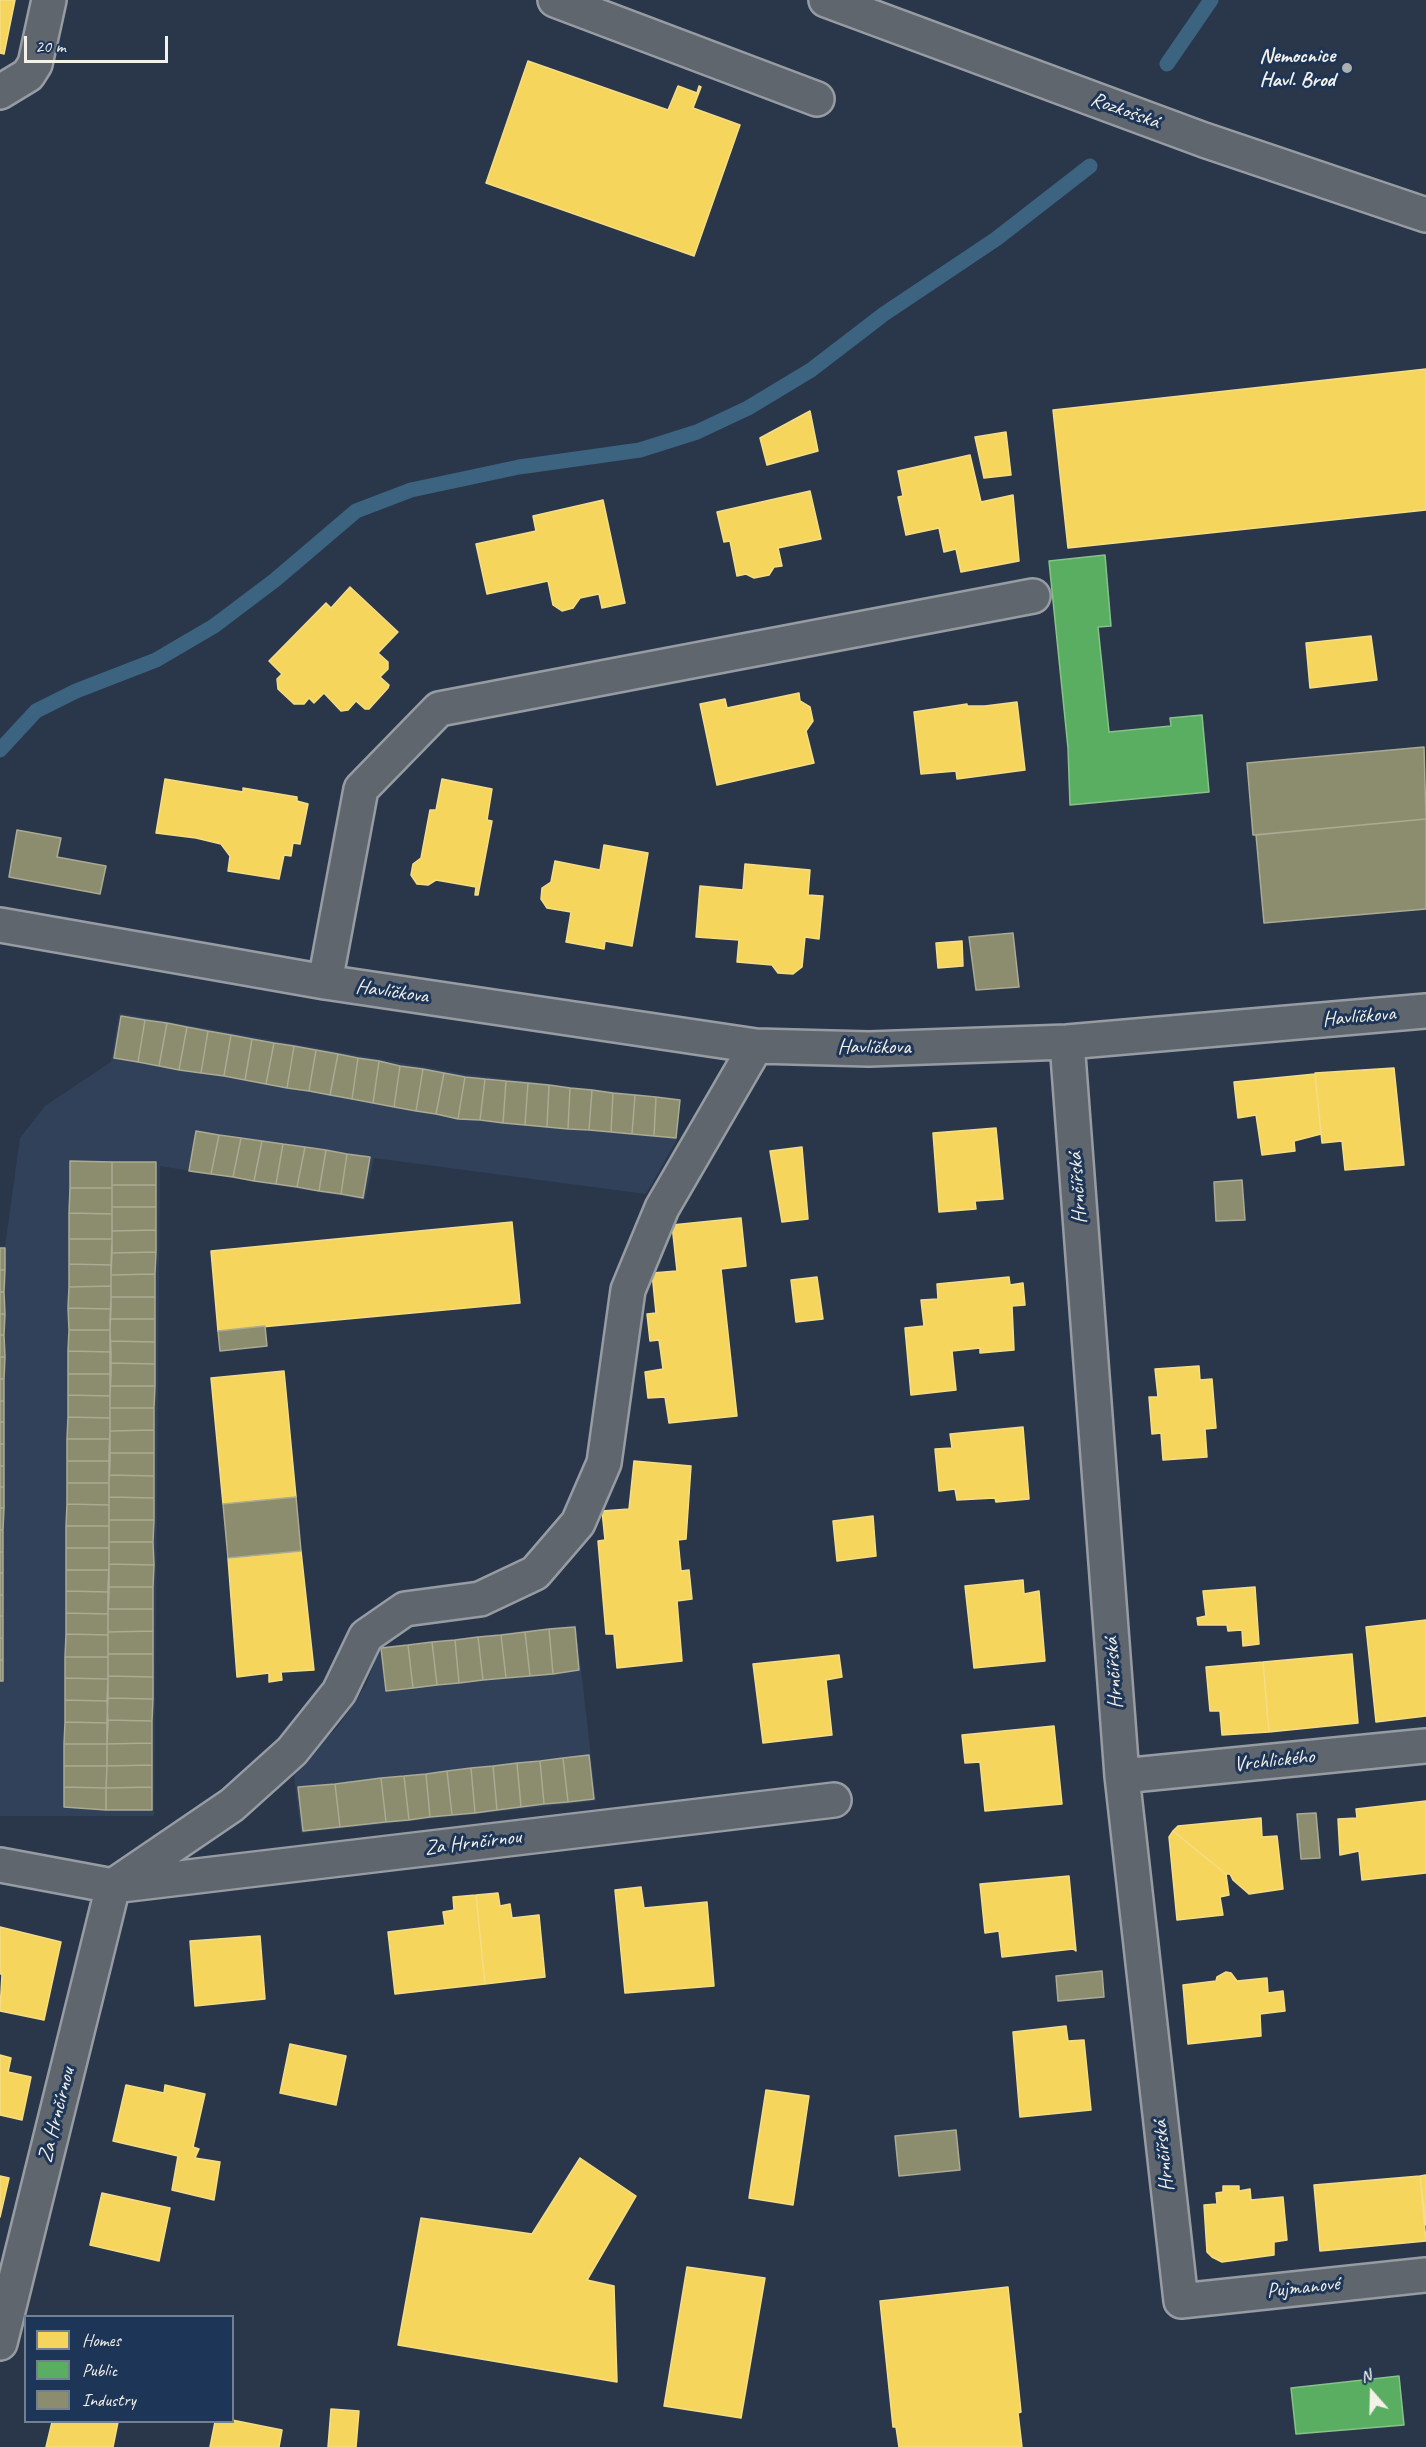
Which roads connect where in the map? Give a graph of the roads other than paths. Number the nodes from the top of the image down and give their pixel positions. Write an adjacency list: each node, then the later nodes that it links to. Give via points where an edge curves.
1 (49, 0): 5 (street, via 35,64 28,75)
2 (555, 0): 6 (street)
3 (826, 0): 4 (street, Rozkošská)
4 (882, 10): 7 (street, Rozkošská, via 1204,140)
5 (0, 92)
6 (817, 99)
7 (1426, 214)
8 (1033, 596): 10 (street, Havlíčkova, via 439,709 360,789)
9 (0, 925): 10 (street, Havlíčkova)
10 (325, 982): 13 (street, Havlíčkova)
11 (1426, 1011): 12 (street, Havlíčkova)
12 (1067, 1042): 13 (street, Havlíčkova, via 869,1049); 15 (street, Hrnčířská)
13 (756, 1046): 18 (street, via 662,1208 628,1290 604,1463 578,1523 535,1573 480,1599 405,1609 366,1636 339,1692 292,1751 232,1805)
14 (1426, 1746): 15 (street, Vrchlického)
15 (1122, 1776): 20 (street, Hrnčířská)
16 (834, 1800): 18 (street, Za Hrnčírnou)
17 (0, 1865): 18 (street, Za Hrnčírnou)
18 (113, 1886): 21 (street, Za Hrnčírnou)
19 (1426, 2275): 20 (street, Pujmanové)
20 (1181, 2301)
21 (0, 2343)

